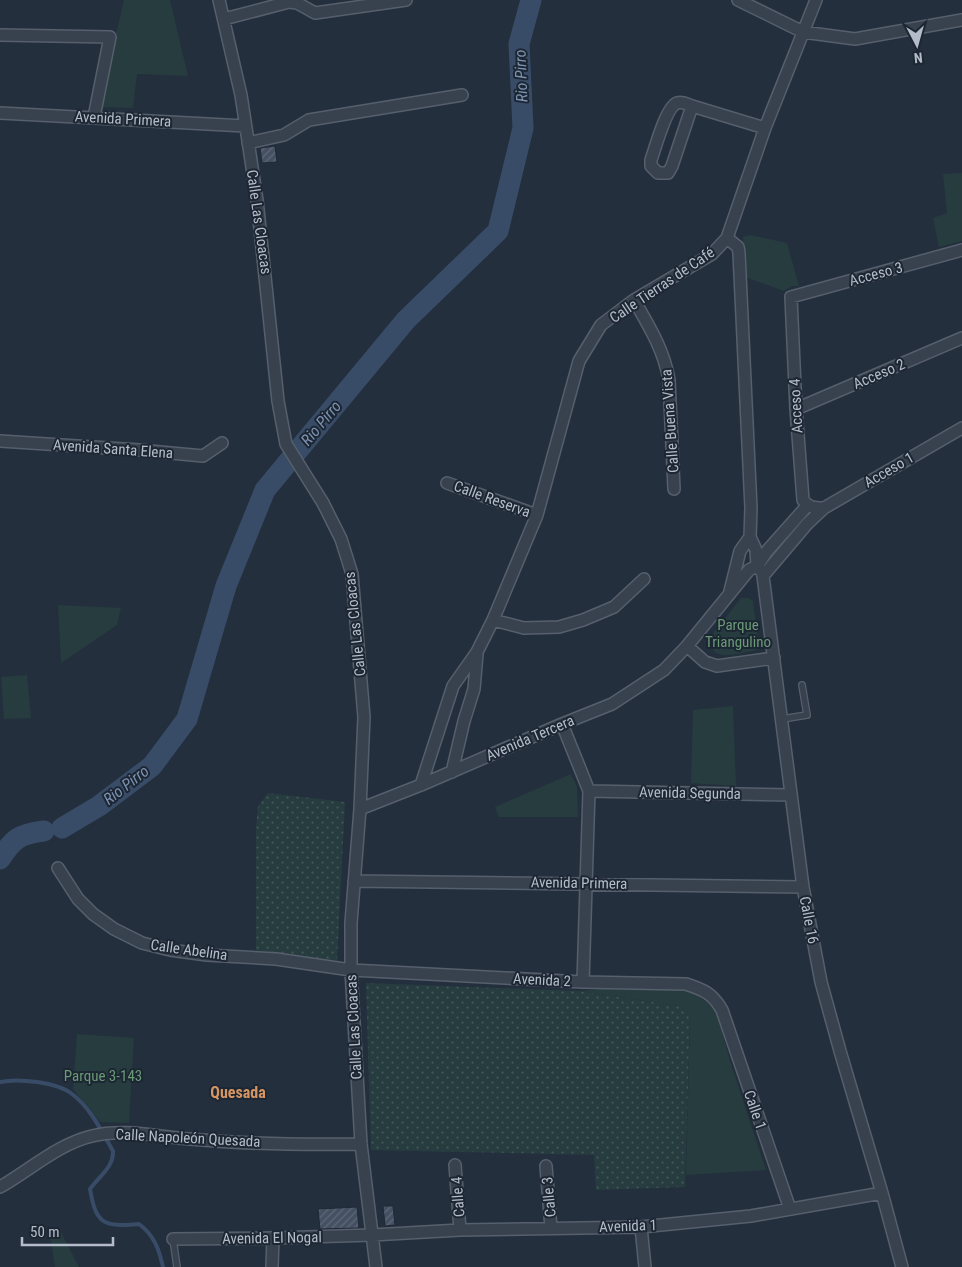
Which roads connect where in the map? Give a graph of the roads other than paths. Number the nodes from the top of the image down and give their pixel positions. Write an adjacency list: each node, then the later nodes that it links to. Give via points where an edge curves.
1 (219, 0): 5 (street, Calle Las Cloacas)
2 (406, 0): 5 (street, via 315,12 289,2)
3 (738, 0): 7 (street)
4 (816, 0): 7 (street, Calle Tierras de Café)
5 (224, 19): 13 (street, Calle Las Cloacas)
6 (962, 20): 7 (street, via 855,39)
7 (803, 32): 14 (street, Calle Tierras de Café)
8 (0, 35): 12 (street, via 110,37)
9 (462, 95): 15 (street, via 309,120 284,135)
10 (692, 106): 10 (street, via 677,103 670,110 651,160 651,166 658,173 668,173 672,166); 14 (street)
11 (0, 113): 12 (street, Avenida Primera)
12 (94, 116): 13 (street, Avenida Primera)
13 (245, 126): 15 (street, Calle Las Cloacas)
14 (765, 128): 16 (street, Calle Tierras de Café)
15 (248, 144): 44 (street, Calle Las Cloacas, via 264,259 278,401 286,444 323,503 341,539 352,574 364,718)
16 (727, 238): 19 (street, Calle Tierras de Café, via 712,254); 29 (street, via 738,247 739,253)
17 (962, 250): 18 (street, Acceso 3)
18 (791, 297): 21 (street, Acceso 4)
19 (634, 300): 26 (street, Calle Buena Vista, via 666,363); 28 (street, Calle Tierras de Café, via 601,325 579,361)
20 (962, 338): 21 (street, Acceso 2)
21 (796, 409): 27 (street, Acceso 4, via 802,500)
22 (962, 428): 27 (street, Acceso 1)
23 (0, 441): 24 (street, Avenida Santa Elena, via 203,456)
24 (222, 443)
25 (447, 483): 28 (street, Calle Reserva)
26 (674, 489)
27 (815, 507): 30 (street, via 807,524); 30 (street, via 767,551)
28 (537, 515): 33 (street, Calle Tierras de Café)
29 (750, 537): 30 (street, Calle 16); 32 (street, via 740,551)
30 (760, 571): 32 (street, Avenida Tercera, via 749,570); 36 (street, Calle 16)
31 (644, 579): 33 (street, via 614,607 567,625 524,628)
32 (729, 595): 34 (street, Avenida Tercera)
33 (493, 620): 35 (street, Calle Tierras de Café)
34 (687, 646): 36 (street, via 705,662 717,666); 39 (street, Avenida Tercera, via 664,670 612,704)
35 (477, 652): 40 (street, Calle Tierras de Café, via 474,689); 41 (street, Calle Tierras de Café, via 453,686)
36 (774, 658): 38 (street, Calle 16)
37 (802, 685): 38 (lane, via 807,715)
38 (782, 719): 43 (street, Calle 16)
39 (562, 724): 40 (street, Avenida Tercera); 42 (street)
40 (452, 772): 41 (street, Avenida Tercera)
41 (421, 785): 44 (street, Avenida Tercera)
42 (589, 791): 43 (street, Avenida Segunda); 47 (street)
43 (791, 795): 48 (street, Calle 16)
44 (360, 809): 46 (street, Calle Las Cloacas)
45 (58, 868): 49 (street, Calle Abelina, via 78,900 114,929 142,943 207,955 276,959)
46 (354, 881): 47 (street, Avenida Primera); 49 (street, Calle Las Cloacas)
47 (585, 883): 48 (street, Avenida Primera); 50 (street)
48 (803, 887): 56 (street, Calle 16, via 821,982)
49 (351, 970): 50 (street, Avenida 2); 52 (street, Calle Las Cloacas)
50 (583, 982): 51 (street, Avenida 2, via 686,984 702,989)
51 (722, 1010): 57 (street, Calle 1)
52 (361, 1144): 55 (street, Calle Napoleón Quesada, via 192,1140 115,1132 91,1136 58,1150); 61 (street, Calle Las Cloacas)
53 (455, 1165): 60 (street, Calle 4)
54 (546, 1166): 59 (street, Calle 3)
55 (0, 1187)
56 (882, 1193): 57 (street, Avenida 1); 68 (street, Calle 16)
57 (790, 1210): 58 (street, Avenida 1)
58 (641, 1227): 59 (street, Avenida 1); 67 (street)
59 (551, 1228): 60 (street, Avenida 1)
60 (460, 1230): 61 (street, Avenida 1)
61 (372, 1235): 62 (street, Avenida El Nogal); 66 (street, Calle Las Cloacas)
62 (272, 1238): 63 (street, Avenida El Nogal); 65 (street)
63 (173, 1239): 64 (lane)
64 (177, 1267)
65 (272, 1267)
66 (376, 1267)
67 (645, 1267)
68 (902, 1267)

